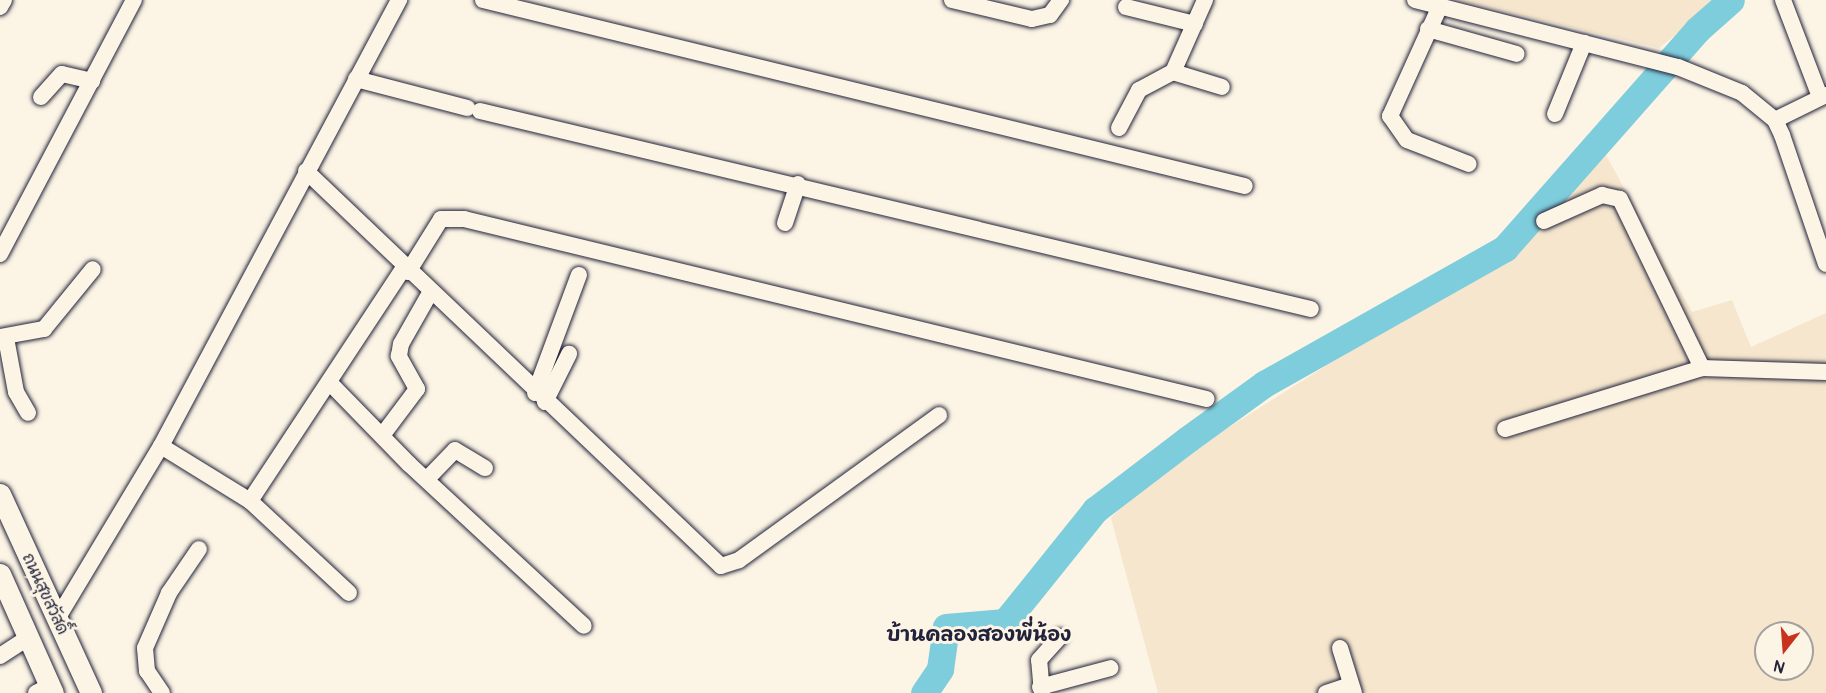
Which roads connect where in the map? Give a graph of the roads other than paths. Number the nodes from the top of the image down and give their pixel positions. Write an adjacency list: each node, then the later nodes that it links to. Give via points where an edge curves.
1 (4, 0): 11 (street)
2 (134, 0): 19 (street)
3 (399, 0): 18 (street)
4 (483, 0): 29 (street)
5 (952, 0): 6 (street, via 1032,19 1050,15)
6 (1061, 0)
7 (1205, 0): 13 (street)
8 (1415, 0): 10 (street)
9 (1783, 0): 21 (street)
10 (1440, 6): 14 (street); 15 (street)
11 (0, 7)
12 (1126, 7): 13 (street)
13 (1195, 24): 17 (street)
14 (1428, 29): 16 (street); 26 (street, via 1390,116 1407,140)
15 (1584, 43): 23 (street); 24 (street, via 1678,67 1743,93)
16 (1517, 54)
17 (1173, 72): 20 (street); 25 (street, via 1139,90)
18 (356, 79): 27 (street); 28 (street, via 473,110)
19 (92, 81): 22 (street, via 62,74); 32 (street)
20 (1222, 87)
21 (1823, 96): 24 (street)
22 (41, 98)
23 (1555, 114)
24 (1775, 120): 34 (street)
25 (1119, 128)
26 (1469, 164)
27 (306, 171): 36 (street); 51 (street)
28 (798, 184): 31 (street); 39 (street)
29 (1245, 186)
30 (1544, 221): 42 (street, via 1602,195 1620,199)
31 (785, 223)
32 (4, 234): 33 (street)
33 (0, 254)
34 (1826, 264)
35 (93, 269): 40 (street, via 44,329)
36 (406, 271): 38 (street); 44 (street); 46 (street, via 441,219 464,219)
37 (579, 275): 45 (street)
38 (430, 293): 45 (street); 50 (street, via 401,344 399,356 417,389)
39 (1311, 309)
40 (3, 338): 47 (street, via 16,392)
41 (569, 354): 45 (street)
42 (1702, 368): 43 (street); 49 (street)
43 (1826, 372)
44 (329, 382): 50 (street); 55 (street)
45 (540, 397): 48 (street, via 705,556 729,567)
46 (1207, 399)
47 (28, 413)
48 (939, 415)
49 (1505, 429)
50 (384, 434): 53 (street)
51 (160, 446): 55 (street); 59 (street)
52 (485, 468): 53 (street, via 455,450)
53 (427, 479): 60 (street)
54 (0, 494): 59 (main road, ถนนสุขสวัสดิ์)
55 (250, 501): 58 (street)
56 (199, 549): 70 (street, via 169,593 145,648 147,671)
57 (3, 587): 62 (main road, ถนนสุขสวัสดิ์)
58 (349, 592)
59 (57, 619): 69 (main road, ถนนสุขสวัสดิ์)
60 (585, 626)
61 (1060, 637): 67 (street, via 1039,660)
62 (28, 638): 64 (street); 68 (main road, ถนนสุขสวัสดิ์)
63 (1340, 648): 66 (street)
64 (0, 656)
65 (1111, 668): 67 (street)
66 (1353, 689): 71 (street)
67 (1041, 690)
68 (46, 691)
69 (91, 693)
70 (162, 693)
71 (1326, 693)

